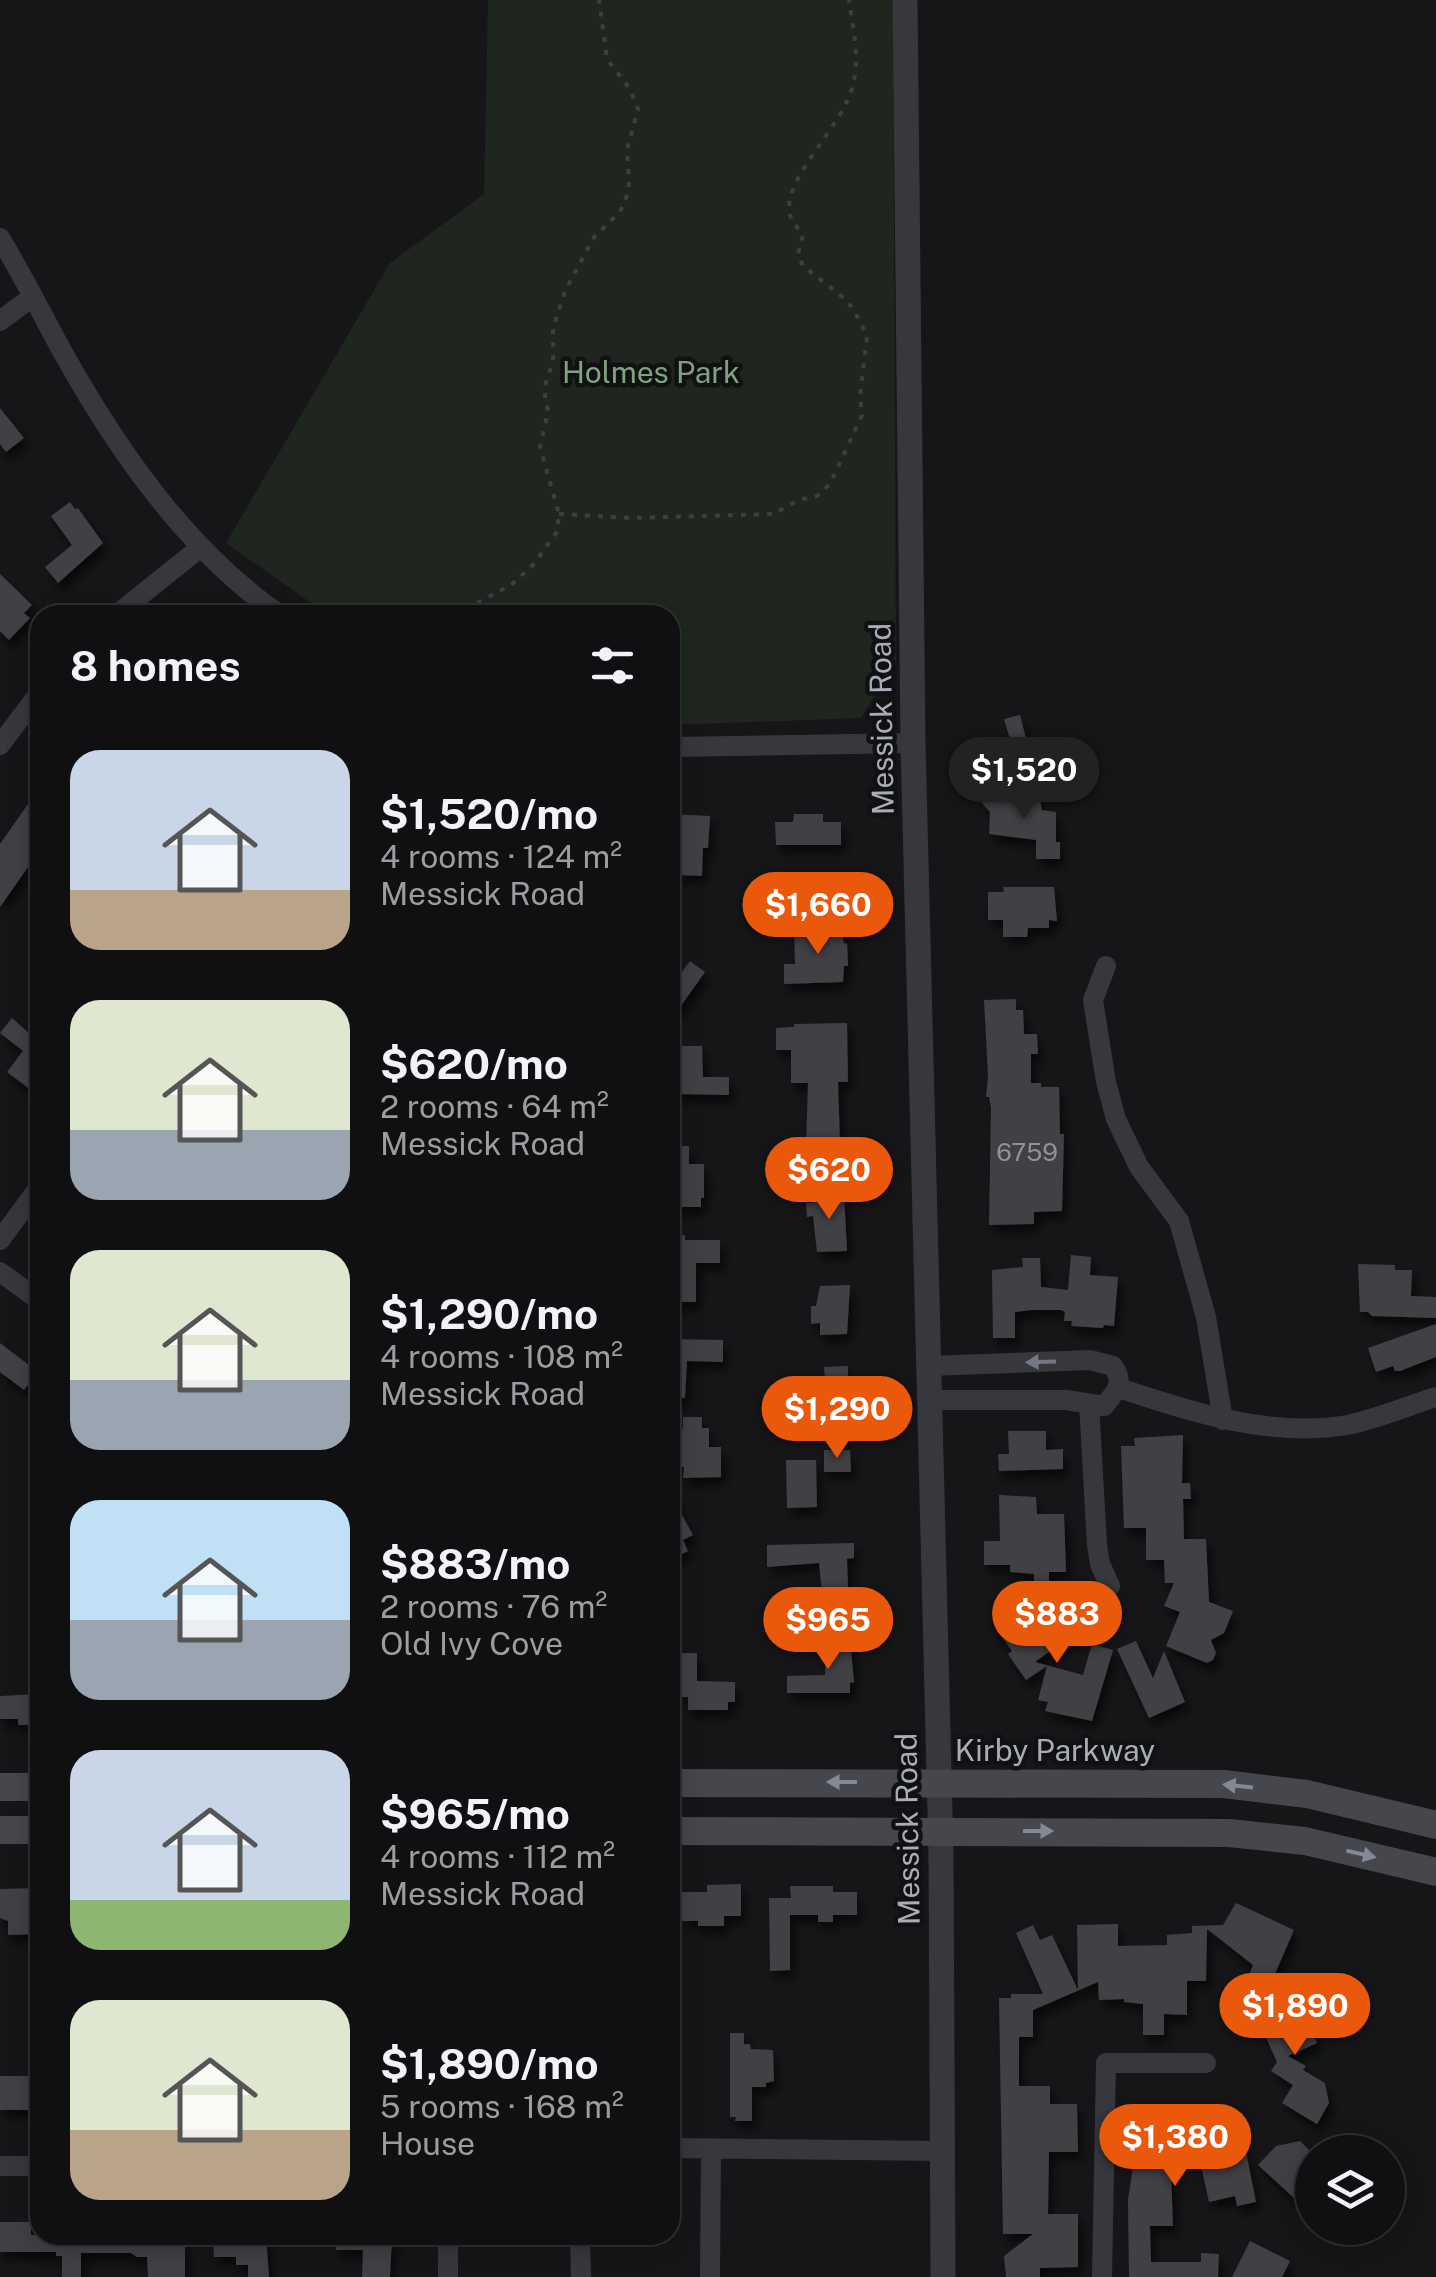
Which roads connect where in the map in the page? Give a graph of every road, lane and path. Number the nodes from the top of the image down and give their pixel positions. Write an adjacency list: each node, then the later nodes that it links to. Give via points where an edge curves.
1 (599, 0): 7 (path, via 607,59 638,110 620,212 594,237 552,328 540,446)
2 (849, 0): 7 (path, via 853,86 789,208 803,235 803,266 846,299 866,336 862,415 830,484 773,514)
3 (904, 0): 13 (street, Messick Road)
4 (0, 238): 5 (street)
5 (32, 297): 6 (street); 8 (street, via 108,426)
6 (0, 321)
7 (559, 514): 11 (path, via 552,541 524,575)
8 (201, 547): 9 (street); 10 (street)
9 (128, 605)
10 (268, 605)
11 (475, 605)
12 (30, 705): 14 (street)
13 (913, 743): 15 (street); 21 (street, Messick Road)
14 (0, 745)
15 (680, 747)
16 (1106, 966): 26 (street, via 1092,1000 1106,1082 1138,1167 1179,1221 1206,1317)
17 (30, 1200): 18 (street)
18 (0, 1240)
19 (0, 1272): 20 (street)
20 (30, 1294)
21 (929, 1366): 22 (street, one-way to 21, via 1114,1366 1090,1360); 24 (street, Messick Road)
22 (1119, 1388): 25 (street, via 1104,1406); 26 (street)
23 (1436, 1397): 26 (street, via 1349,1424 1311,1428)
24 (930, 1400): 25 (street); 28 (street, Messick Road)
25 (1089, 1404): 27 (street, via 1096,1545)
26 (1223, 1420)
27 (1110, 1586)
28 (940, 1782): 29 (main road, Kirby Parkway, one-way to 29); 32 (main road, Kirby Parkway, one-way to 28, via 1308,1794 1224,1784); 36 (street, Messick Road)
29 (680, 1783)
30 (30, 1786): 31 (main road)
31 (0, 1787)
32 (1436, 1824)
33 (0, 1830): 34 (main road)
34 (30, 1830)
35 (680, 1830): 36 (main road)
36 (940, 1831): 37 (main road, one-way to 37, via 1229,1833 1304,1841); 41 (street, Messick Road)
37 (1436, 1872)
38 (1206, 2063): 50 (street, via 1106,2064)
39 (680, 2148): 40 (street)
40 (711, 2148): 41 (street); 48 (street)
41 (942, 2150): 49 (street, Messick Road)
42 (0, 2166): 43 (street)
43 (30, 2166)
44 (448, 2245): 46 (street)
45 (580, 2245): 47 (street)
46 (448, 2277)
47 (580, 2277)
48 (710, 2277)
49 (943, 2277)
50 (1102, 2277)

